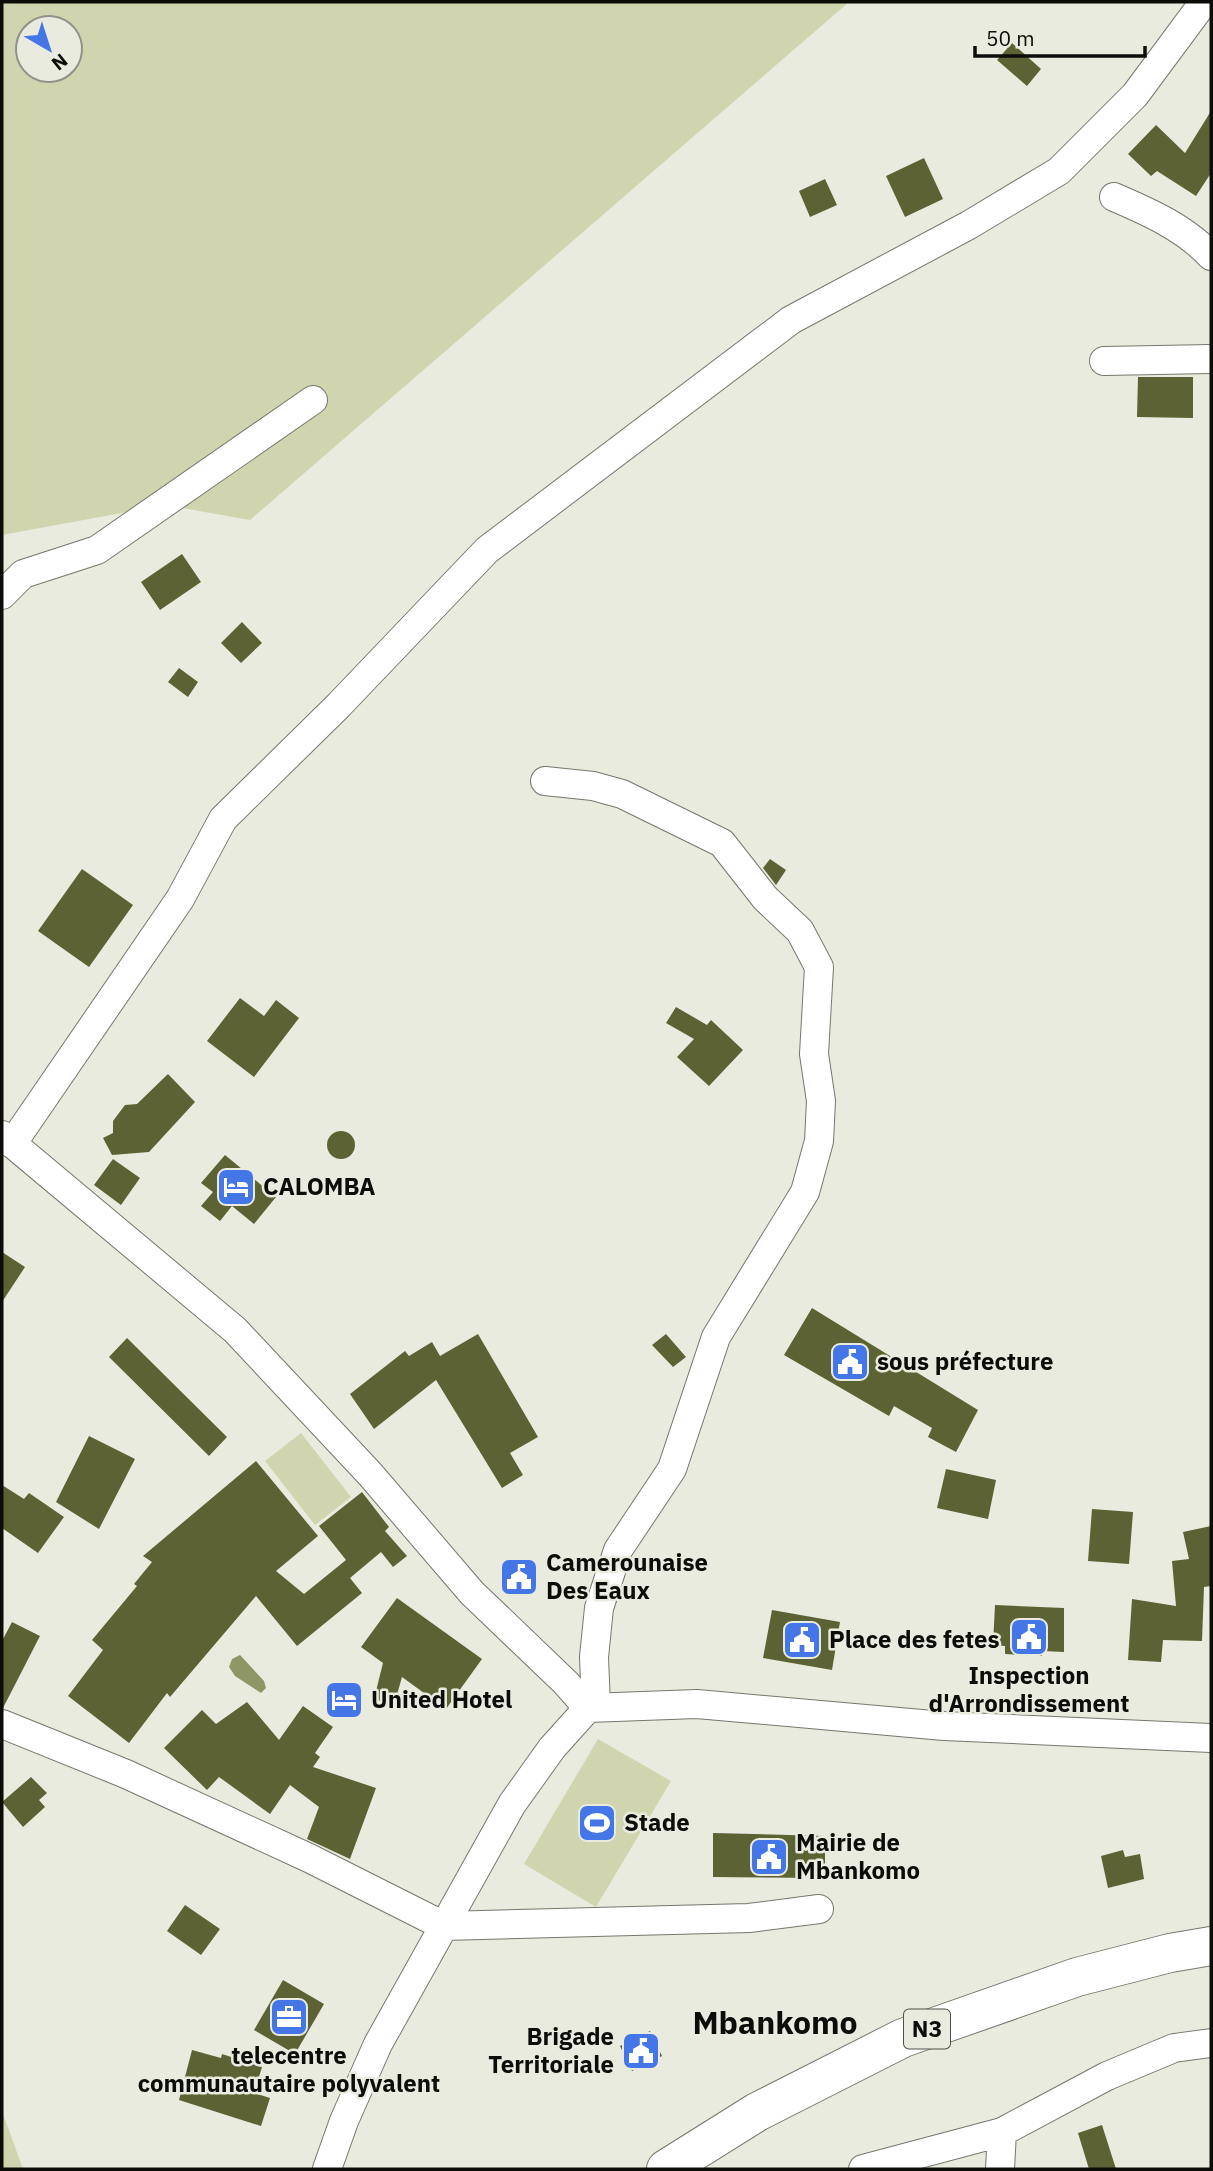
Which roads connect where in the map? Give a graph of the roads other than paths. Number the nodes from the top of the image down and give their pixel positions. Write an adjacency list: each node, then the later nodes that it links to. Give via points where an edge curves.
1 (1204, 2): 9 (street, via 1135,95 1059,171 791,320 487,550 223,819 180,899)
2 (1114, 197): 3 (street, via 1198,241)
3 (1211, 256)
4 (1211, 359): 5 (street)
5 (1104, 361)
6 (313, 400): 7 (street, via 97,550 23,574)
7 (2, 595)
8 (545, 780): 10 (street, via 622,794 722,843 765,898 800,931 819,967 814,1054 821,1101 820,1141 805,1192 716,1336 672,1469 618,1550 599,1608)
9 (7, 1140): 10 (street, via 235,1330 352,1454 472,1593)
10 (592, 1707): 12 (street, via 697,1704 944,1726); 14 (street, via 552,1748 512,1804)
11 (2, 1724): 14 (street, via 309,1857)
12 (1211, 1738)
13 (819, 1909): 14 (street, via 749,1918)
14 (444, 1926): 18 (street, via 378,2044)
15 (1211, 1946): 19 (highway, N3, via 1077,1977 903,2038 757,2112)
16 (1211, 2043): 17 (street, via 1174,2048 1107,2076)
17 (1002, 2132): 20 (street); 21 (street)
18 (327, 2169)
19 (666, 2169)
20 (863, 2169)
21 (1000, 2169)

